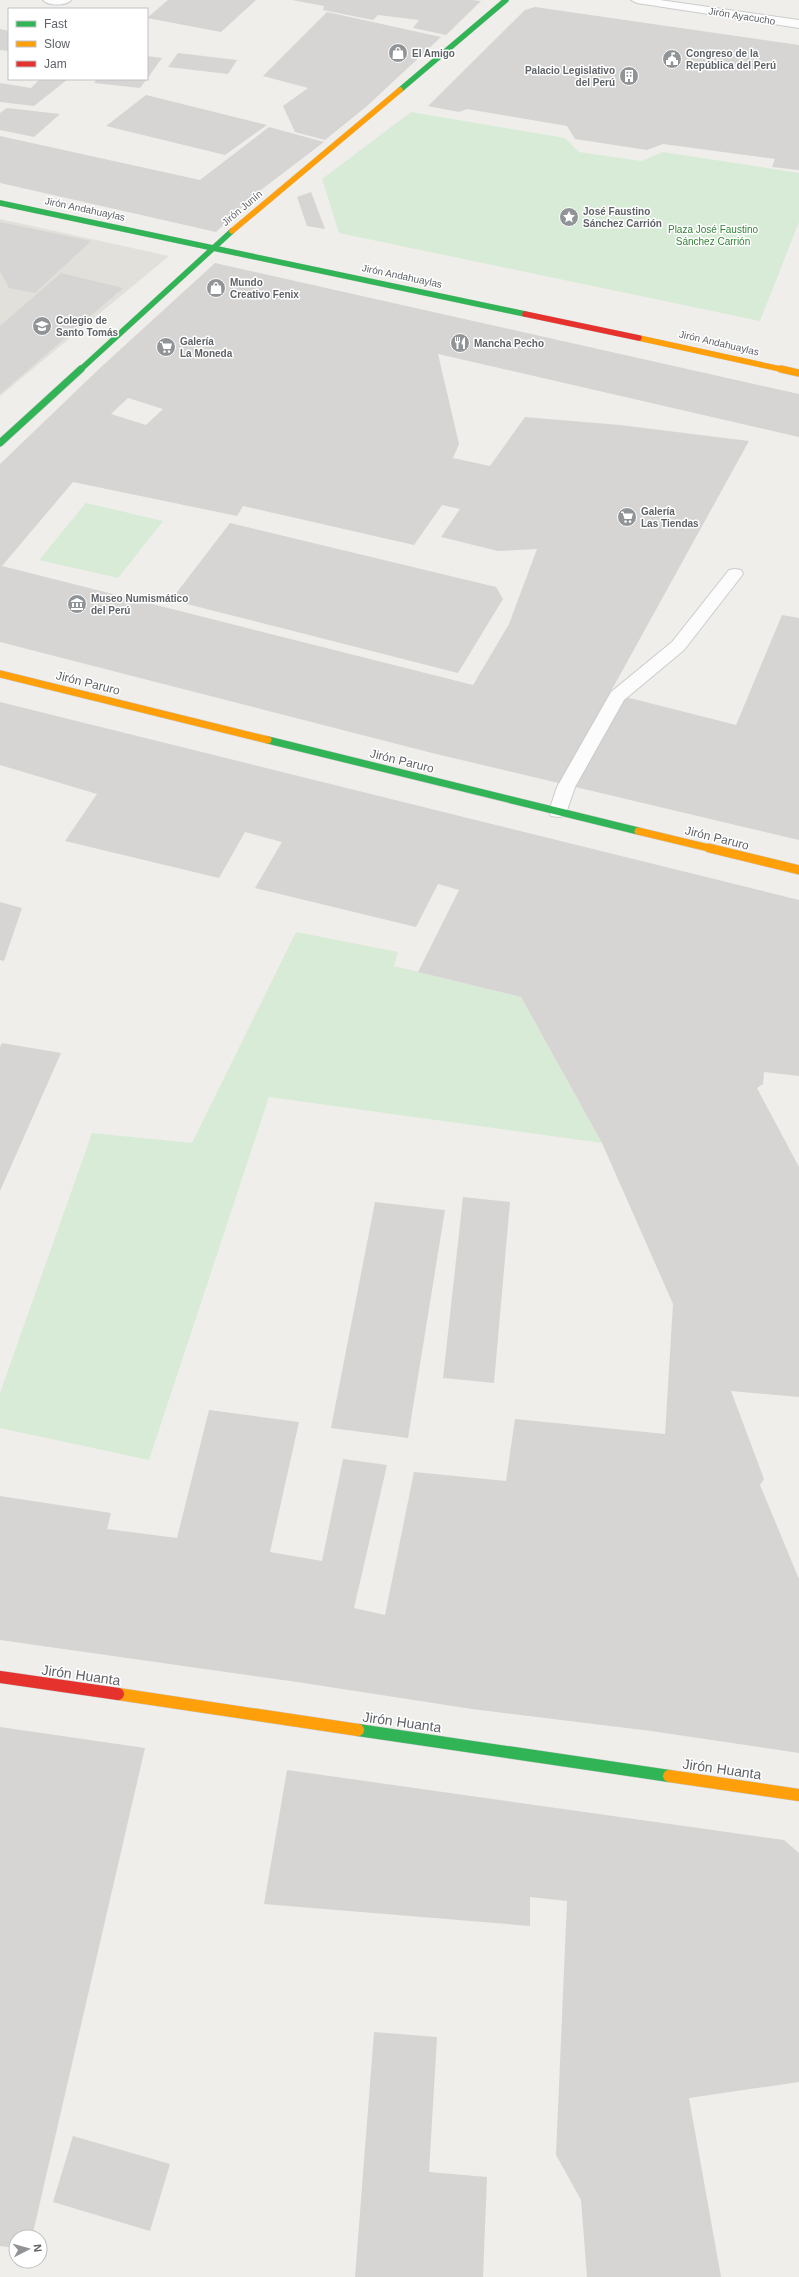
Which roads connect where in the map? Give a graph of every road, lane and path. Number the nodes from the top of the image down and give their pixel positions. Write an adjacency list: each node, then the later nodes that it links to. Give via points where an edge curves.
1 (49, 0): 2 (street)
2 (65, 0)
3 (506, 0): 7 (street, Jirón Junín)
4 (637, 0): 5 (street, Jirón Ayacucho)
5 (799, 24)
6 (0, 203): 7 (street, Jirón Andahuaylas)
7 (213, 247): 8 (street, Jirón Andahuaylas); 9 (street, Jirón Junín)
8 (799, 373)
9 (0, 443)
10 (735, 574): 12 (street, via 678,646 617,696 566,787)
11 (0, 674): 12 (street, Jirón Paruro)
12 (558, 811): 13 (street, Jirón Paruro)
13 (799, 870)
14 (0, 1677): 15 (street, Jirón Huanta)
15 (799, 1795)

